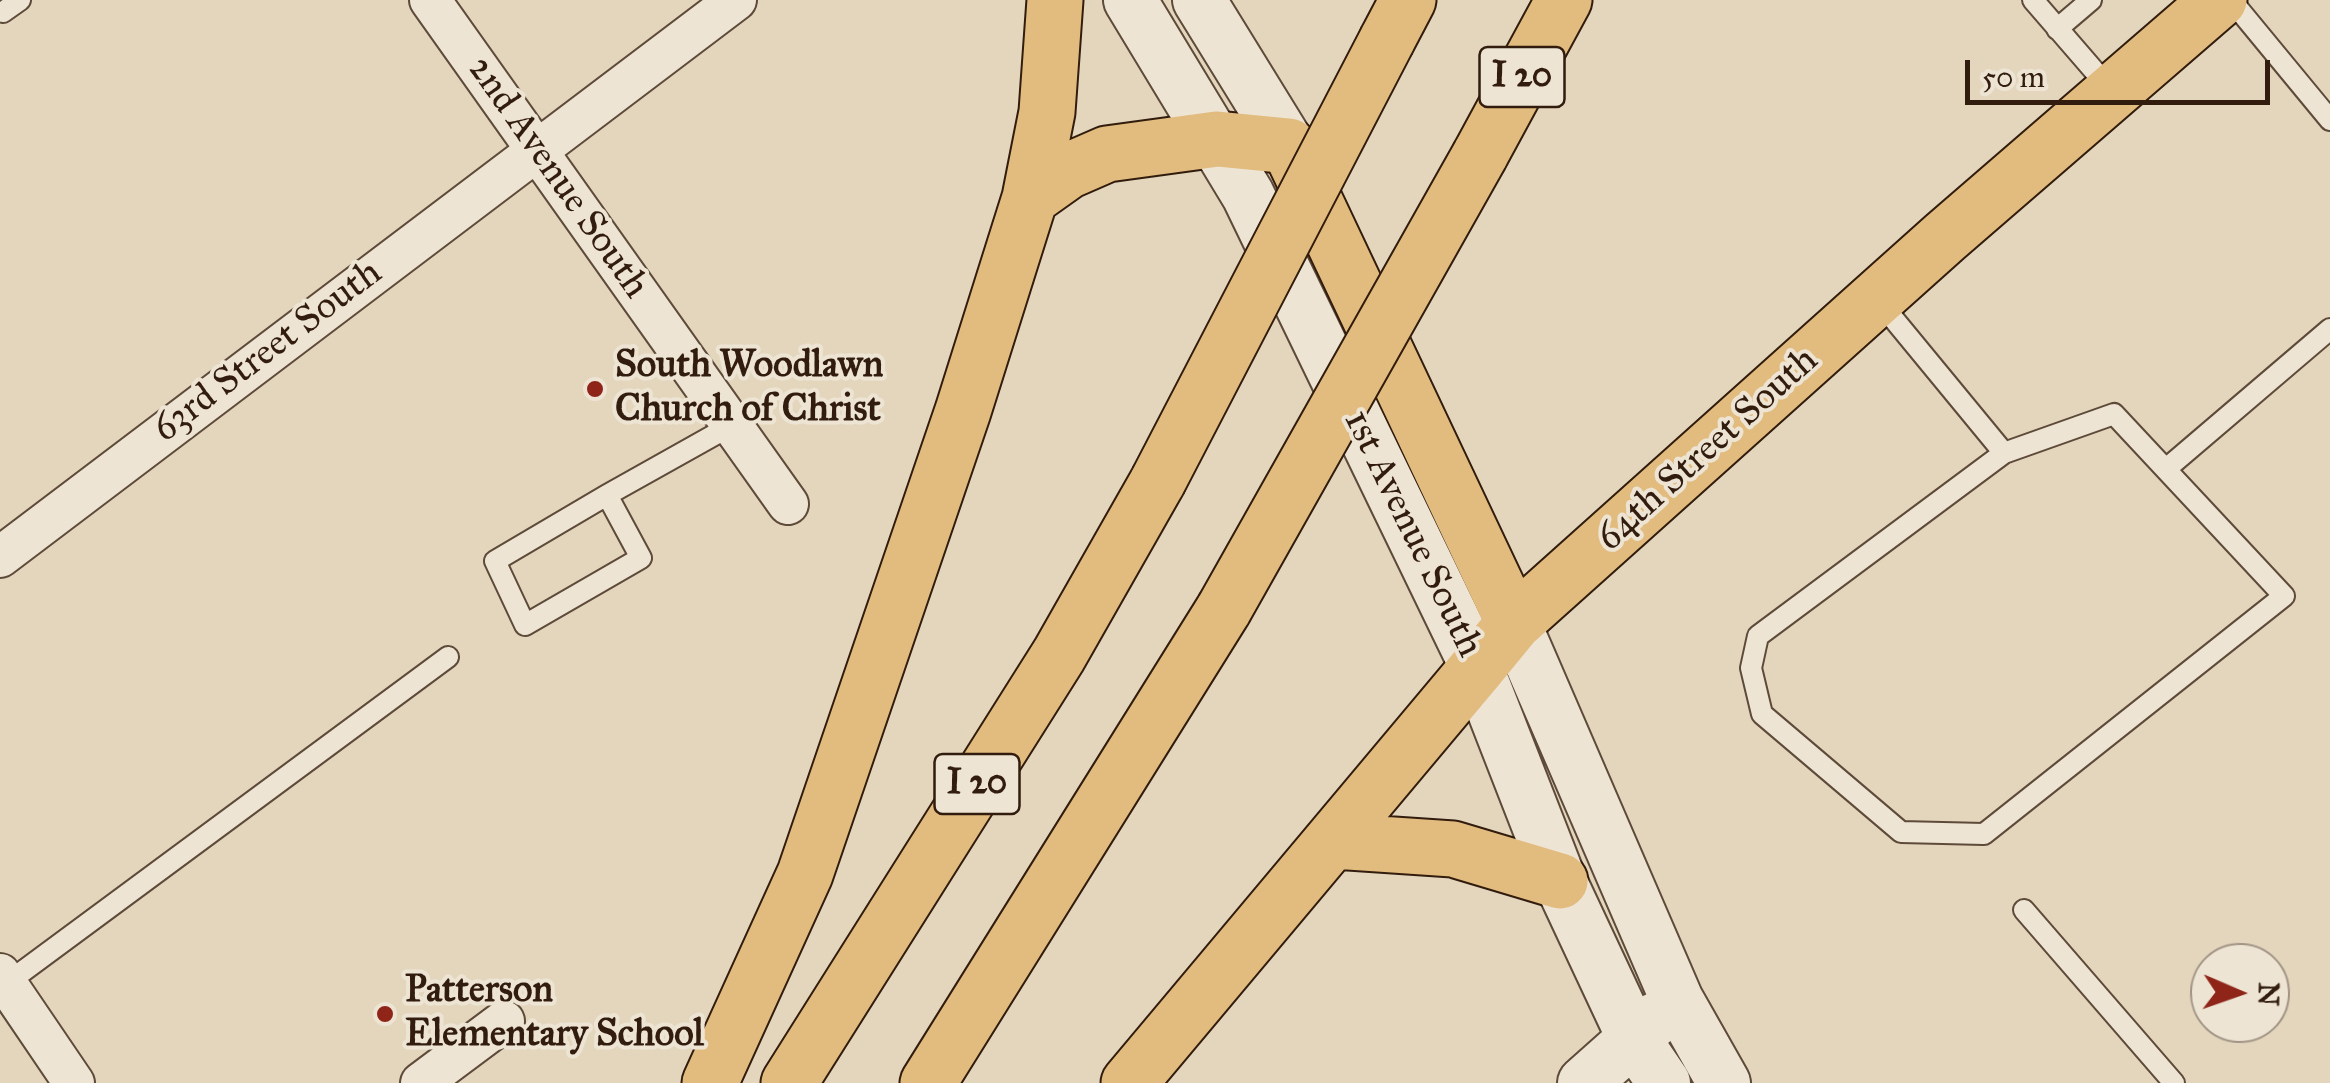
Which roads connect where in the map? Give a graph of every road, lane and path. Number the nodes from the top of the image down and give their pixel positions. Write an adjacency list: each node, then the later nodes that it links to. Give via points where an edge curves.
1 (430, 0): 16 (street, 2nd Avenue South)
2 (736, 0): 16 (street, 63rd Street South)
3 (1055, 0): 17 (main road, via 1047,112)
4 (1130, 0): 14 (street, 1st Avenue South)
5 (1199, 0): 15 (street, 1st Avenue South)
6 (1564, 0): 40 (main road, I 20, bridge, via 1224,609)
7 (2033, 0): 11 (lane)
8 (2091, 0): 11 (lane)
9 (2214, 3): 12 (main road, 64th Street South); 13 (lane)
10 (1397, 20): 39 (main road, I 20, bridge, via 1158,481 1058,655)
11 (2057, 29): 12 (lane)
12 (2113, 92): 18 (main road, 64th Street South)
13 (2330, 120)
14 (1217, 139): 15 (main road); 17 (main road, via 1107,154); 28 (street, 1st Avenue South)
15 (1289, 146): 26 (main road, 1st Avenue South)
16 (537, 148): 20 (street, 2nd Avenue South); 25 (street, 63rd Street South)
17 (1030, 198): 38 (main road, via 804,874)
18 (1877, 298): 21 (lane); 26 (main road, 64th Street South)
19 (2330, 330): 22 (lane)
20 (732, 425): 23 (lane); 24 (street, 2nd Avenue South)
21 (2004, 454): 22 (lane, via 2114,414); 22 (lane, via 1758,636 1751,668 1762,714 1901,832 1984,834 2284,596)
22 (2166, 469)
23 (607, 495): 23 (lane, via 495,561 526,625 641,558)
24 (788, 504)
25 (0, 558)
26 (1514, 623): 28 (main road, 64th Street South); 33 (street, 1st Avenue South)
27 (448, 656): 32 (lane)
28 (1477, 668): 29 (main road, 64th Street South); 30 (street, 1st Avenue South)
29 (1334, 841): 30 (main road, via 1453,849); 41 (main road, 64th Street South)
30 (1560, 881): 35 (street, 1st Avenue South)
31 (2024, 910): 45 (lane)
32 (3, 979): 36 (street)
33 (1677, 1000): 35 (street); 44 (street, 1st Avenue South)
34 (504, 1021): 37 (street)
35 (1634, 1039): 42 (street); 43 (street, 1st Avenue South)
36 (74, 1083)
37 (421, 1083)
38 (710, 1083)
39 (788, 1083)
40 (928, 1083)
41 (1129, 1083)
42 (1584, 1083)
43 (1664, 1083)
44 (1724, 1083)
45 (2174, 1083)

